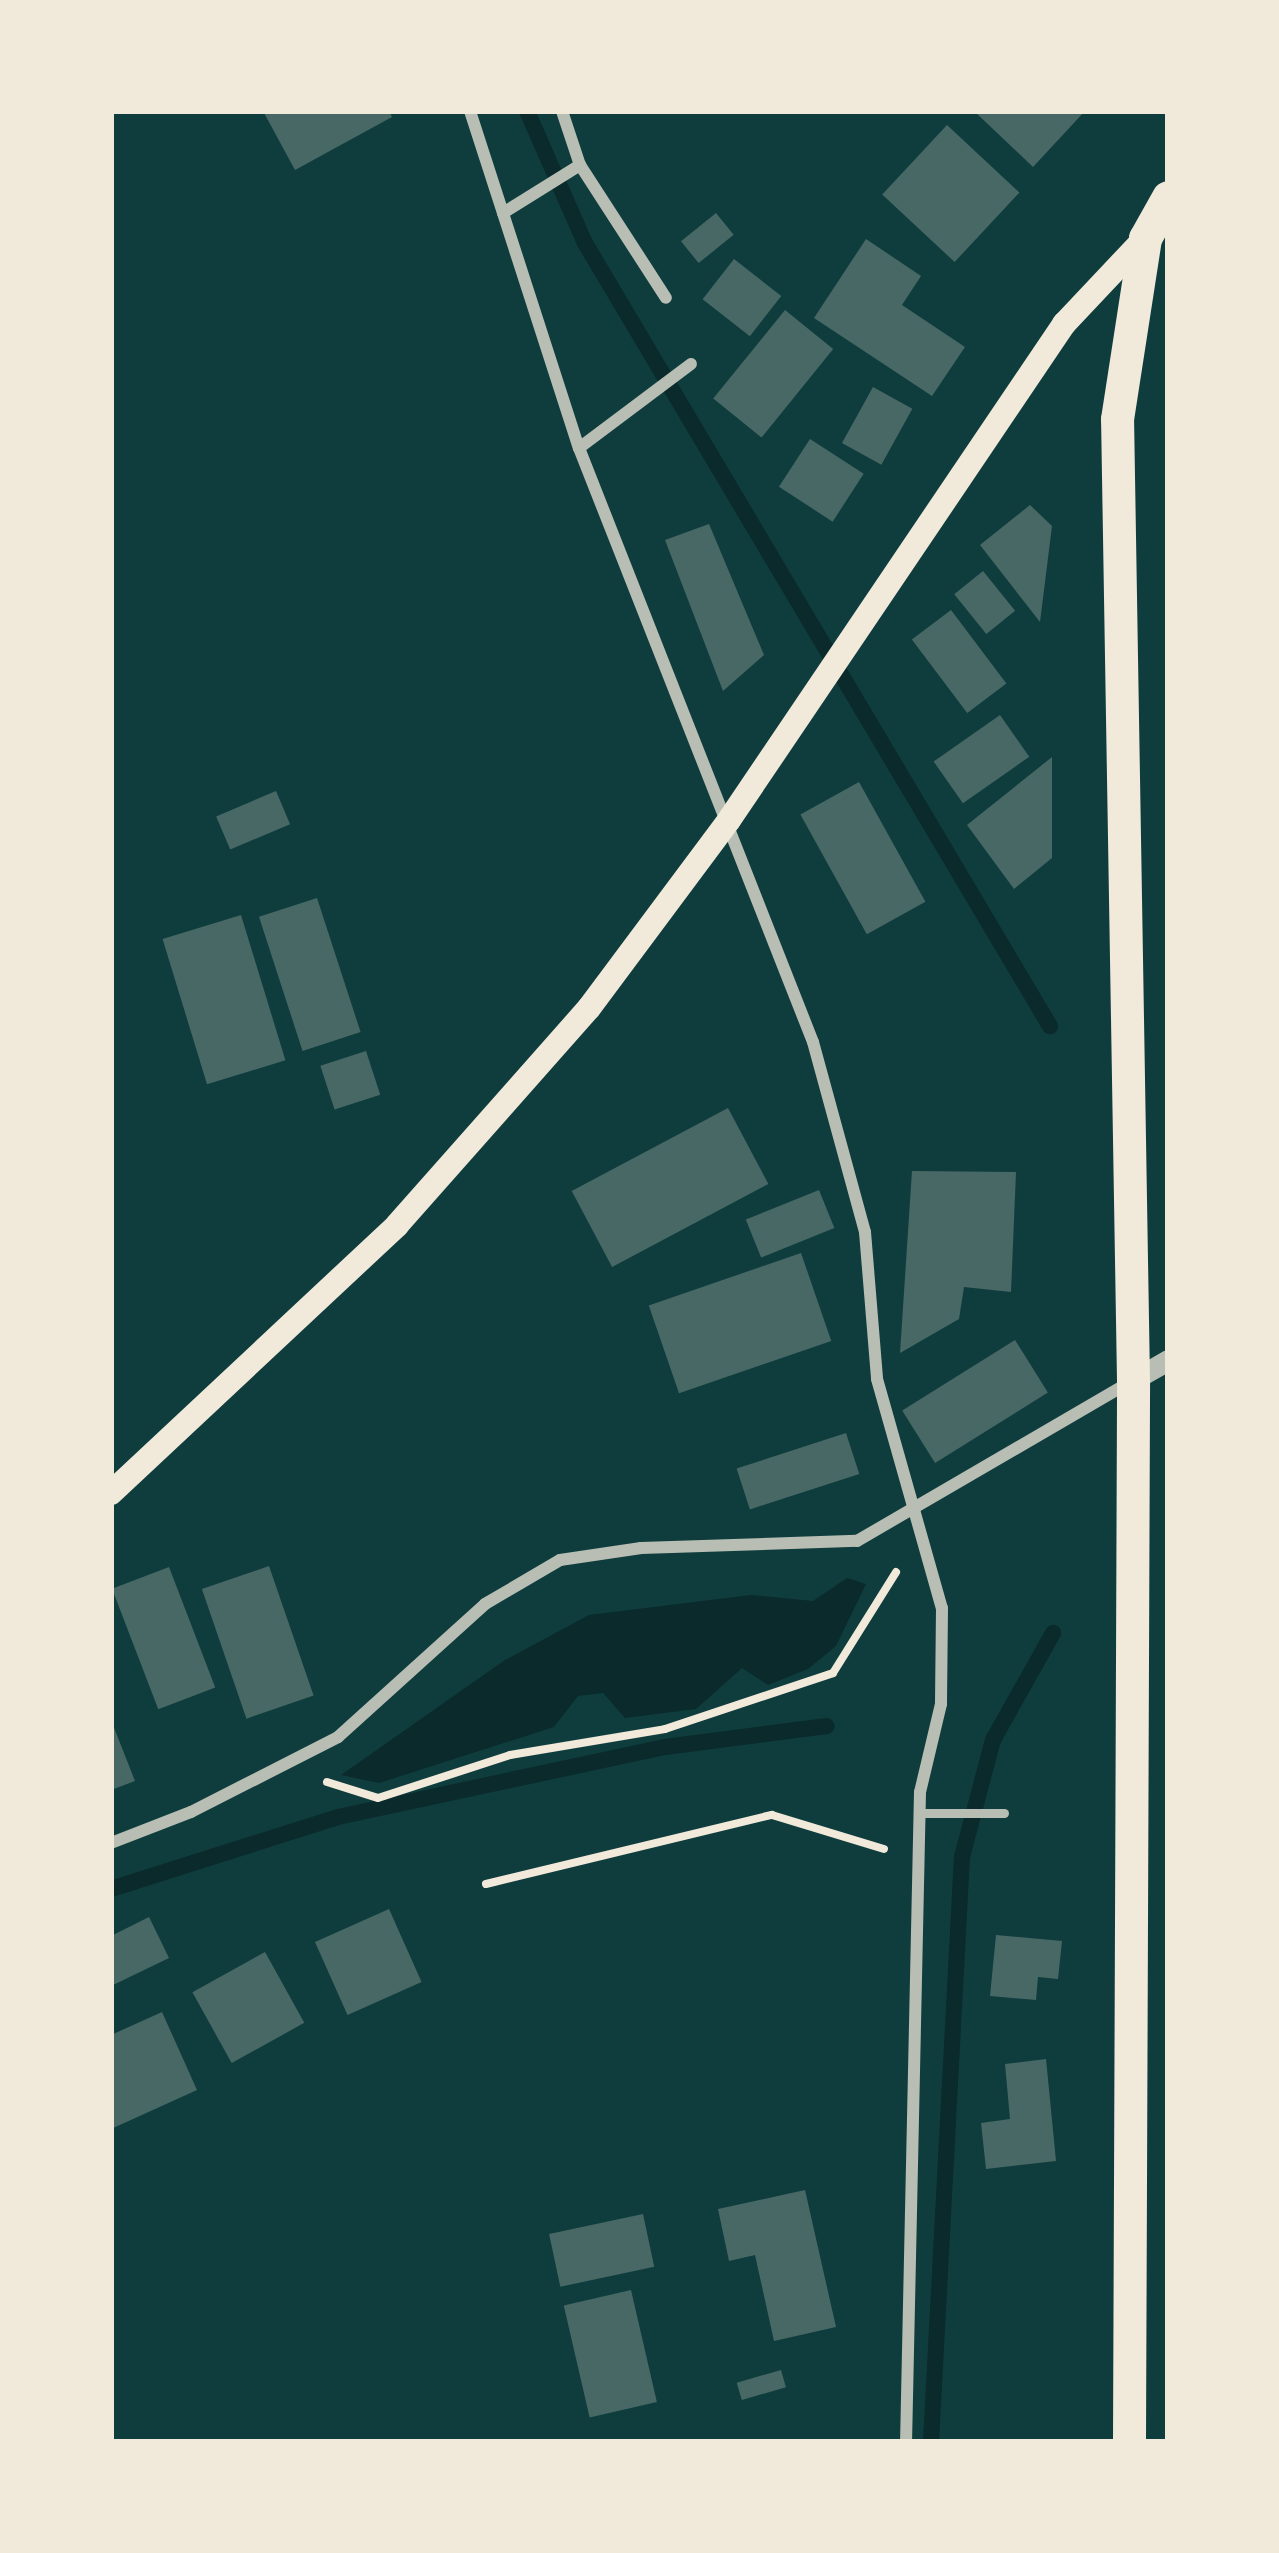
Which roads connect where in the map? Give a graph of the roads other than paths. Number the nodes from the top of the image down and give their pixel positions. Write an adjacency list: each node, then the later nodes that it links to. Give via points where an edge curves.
1 (470, 111): 5 (street)
2 (562, 111): 3 (street)
3 (580, 165): 5 (street); 7 (street)
4 (1168, 197): 6 (highway)
5 (503, 213): 9 (street)
6 (1145, 238): 10 (main road, via 1064,324); 12 (highway, via 1118,419)
7 (666, 298)
8 (691, 364): 9 (street)
9 (579, 448): 10 (street)
10 (728, 820): 13 (main road, via 589,1008 398,1226); 14 (street, via 813,1042 865,1232 877,1379)
11 (1168, 1360): 12 (street)
12 (1133, 1380): 14 (street); 19 (highway)
13 (111, 1492)
14 (916, 1510): 15 (street, via 942,1608 941,1704); 17 (street, via 856,1540 641,1548 560,1560 484,1604 338,1737)
15 (920, 1813): 16 (lane); 18 (street)
16 (1004, 1813)
17 (111, 1843)
18 (906, 2442)
19 (1130, 2442)

